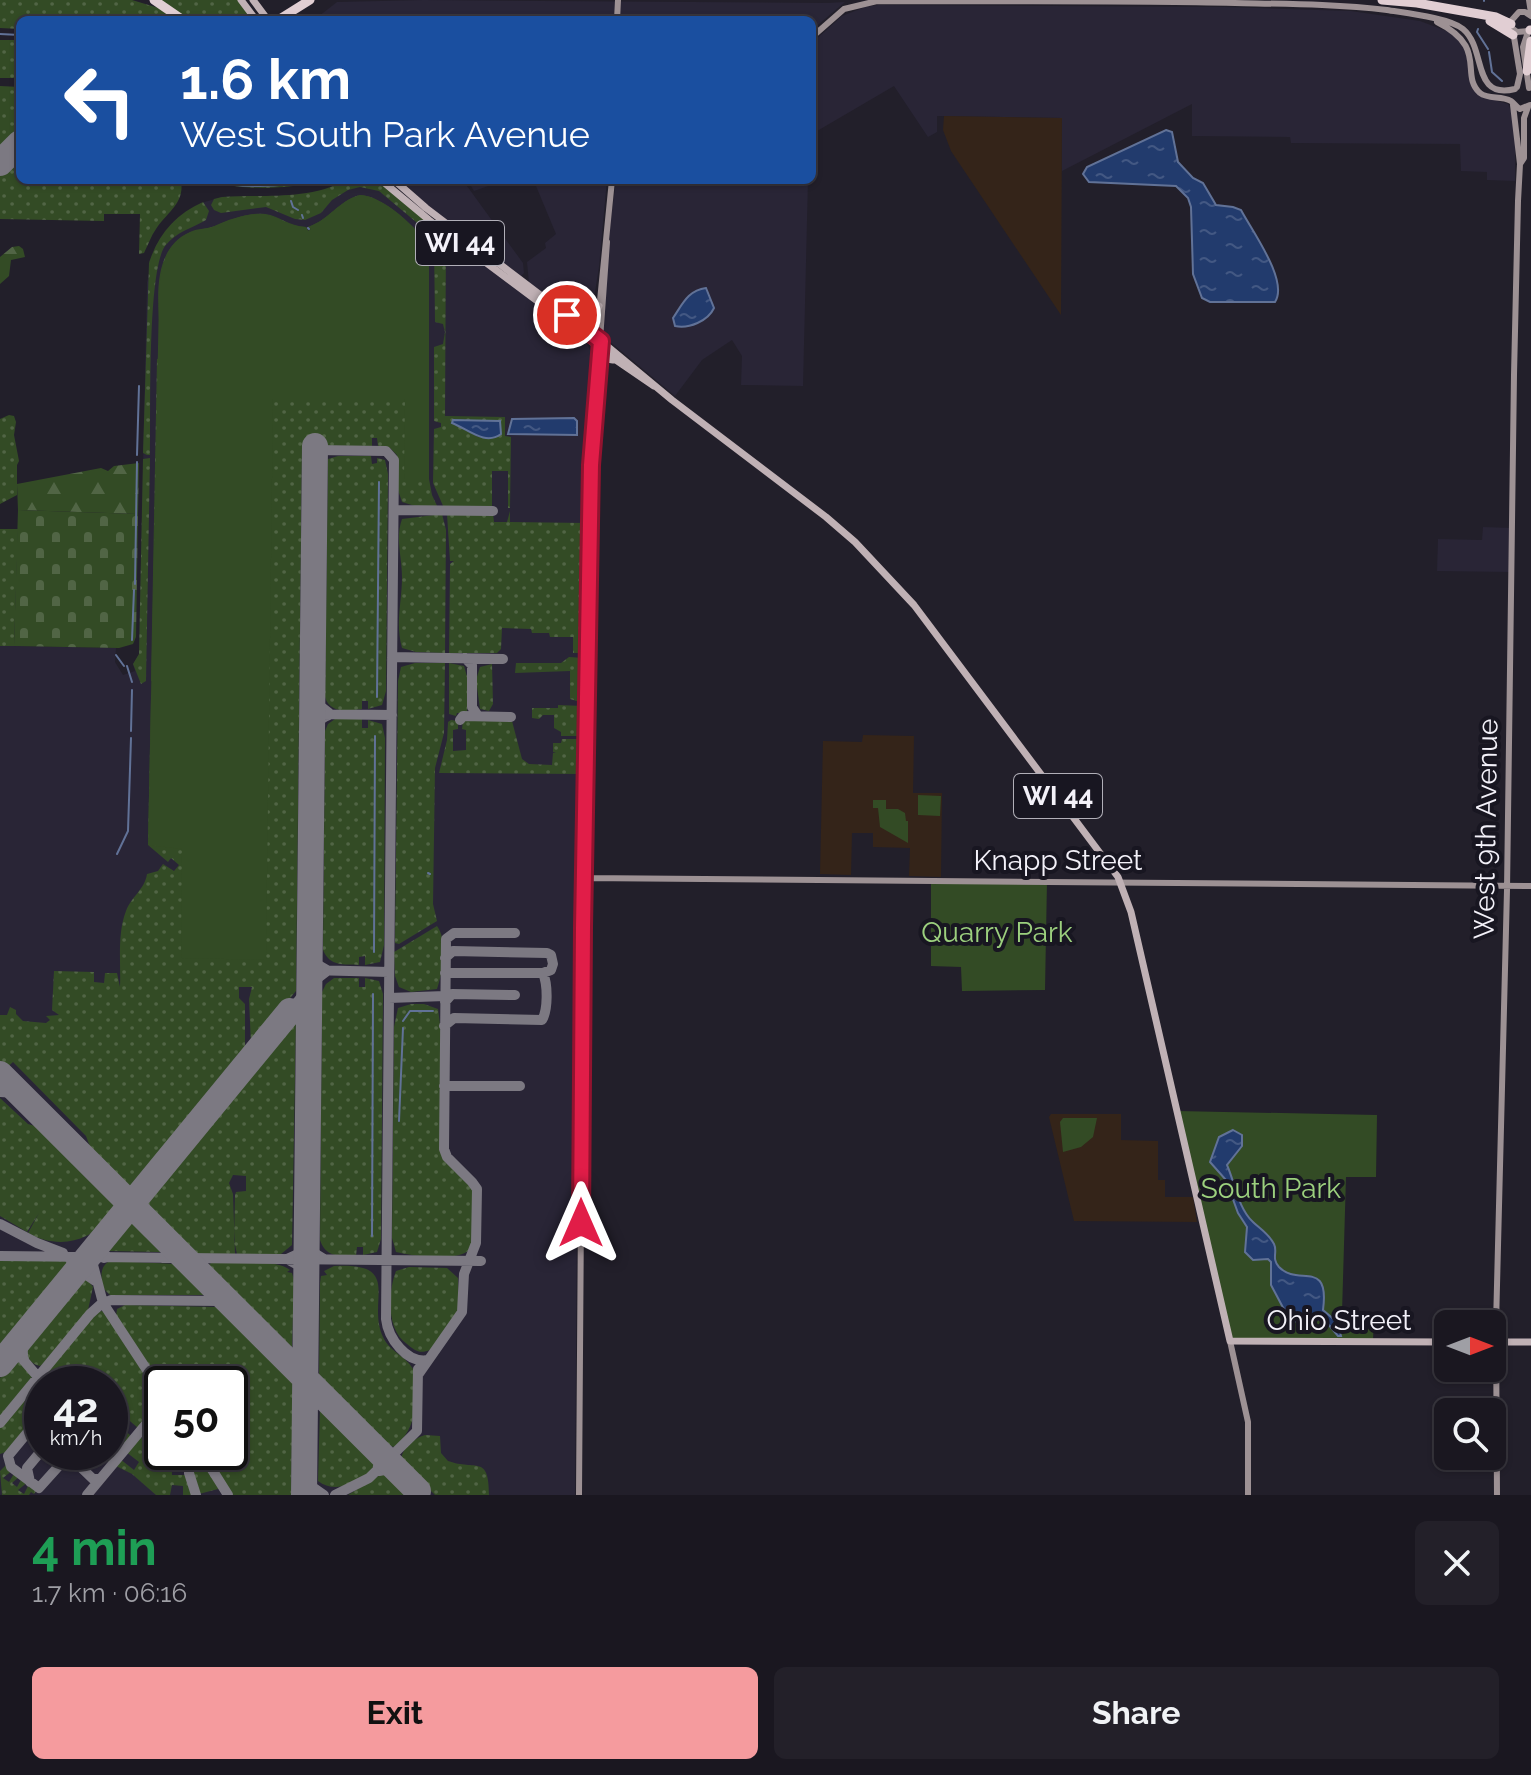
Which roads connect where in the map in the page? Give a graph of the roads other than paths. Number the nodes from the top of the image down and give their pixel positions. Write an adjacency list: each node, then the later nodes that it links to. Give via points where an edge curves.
1 (154, 0): 9 (highway)
2 (310, 0): 6 (highway)
3 (1382, 0): 13 (highway, via 1476,15)
4 (1523, 0): 7 (main road)
5 (1529, 0): 8 (main road)
6 (293, 9): 10 (highway); 11 (highway)
7 (1516, 13): 8 (main road); 13 (main road)
8 (1531, 14)
9 (177, 16)
10 (283, 16)
11 (289, 16)
12 (1434, 20): 15 (main road, via 1323,5 877,1 842,11); 17 (main road, via 1452,22 1469,35 1489,85); 19 (main road, via 1466,43 1481,93)
13 (1512, 29): 14 (main road); 17 (main road, via 1520,74)
14 (1530, 32): 16 (highway)
15 (816, 34)
16 (1527, 71): 18 (main road)
17 (1516, 88): 18 (main road); 19 (main road)
18 (1530, 89)
19 (1512, 103): 20 (main road, via 1520,109); 21 (main road, West 9th Avenue)
20 (1530, 106): 21 (main road, West 9th Avenue)
21 (1520, 164): 36 (main road, West 9th Avenue)
22 (385, 184): 26 (main road, WI 44)
23 (399, 184): 26 (main road, WI 44)
24 (612, 184): 25 (main road)
25 (606, 233): 27 (main road); 29 (main road)
26 (542, 300): 28 (main road, WI 44); 29 (main road, WI 44)
27 (599, 306): 28 (main road, via 591,325); 29 (main road)
28 (584, 328): 29 (main road, WI 44)
29 (598, 343): 30 (main road, WI 44); 31 (main road); 32 (main road, WI 44); 33 (main road)
30 (616, 360): 31 (main road); 32 (main road, WI 44)
31 (599, 366): 33 (main road)
32 (655, 386): 35 (main road, WI 44, via 826,517 884,571)
33 (591, 465): 34 (main road)
34 (584, 878): 35 (main road, Knapp Street); 44 (main road)
35 (1121, 882): 36 (main road, Knapp Street); 39 (main road, WI 44)
36 (1507, 886): 37 (main road, Knapp Street); 38 (main road, West 9th Avenue)
37 (1531, 886)
38 (1495, 1310)
39 (1230, 1341): 40 (main road, Ohio Street); 45 (main road, via 1248,1422)
40 (1434, 1342)
41 (1506, 1342): 42 (main road)
42 (1531, 1342)
43 (1495, 1382): 46 (main road, West 9th Avenue)
44 (579, 1495)
45 (1248, 1495)
46 (1497, 1495)

